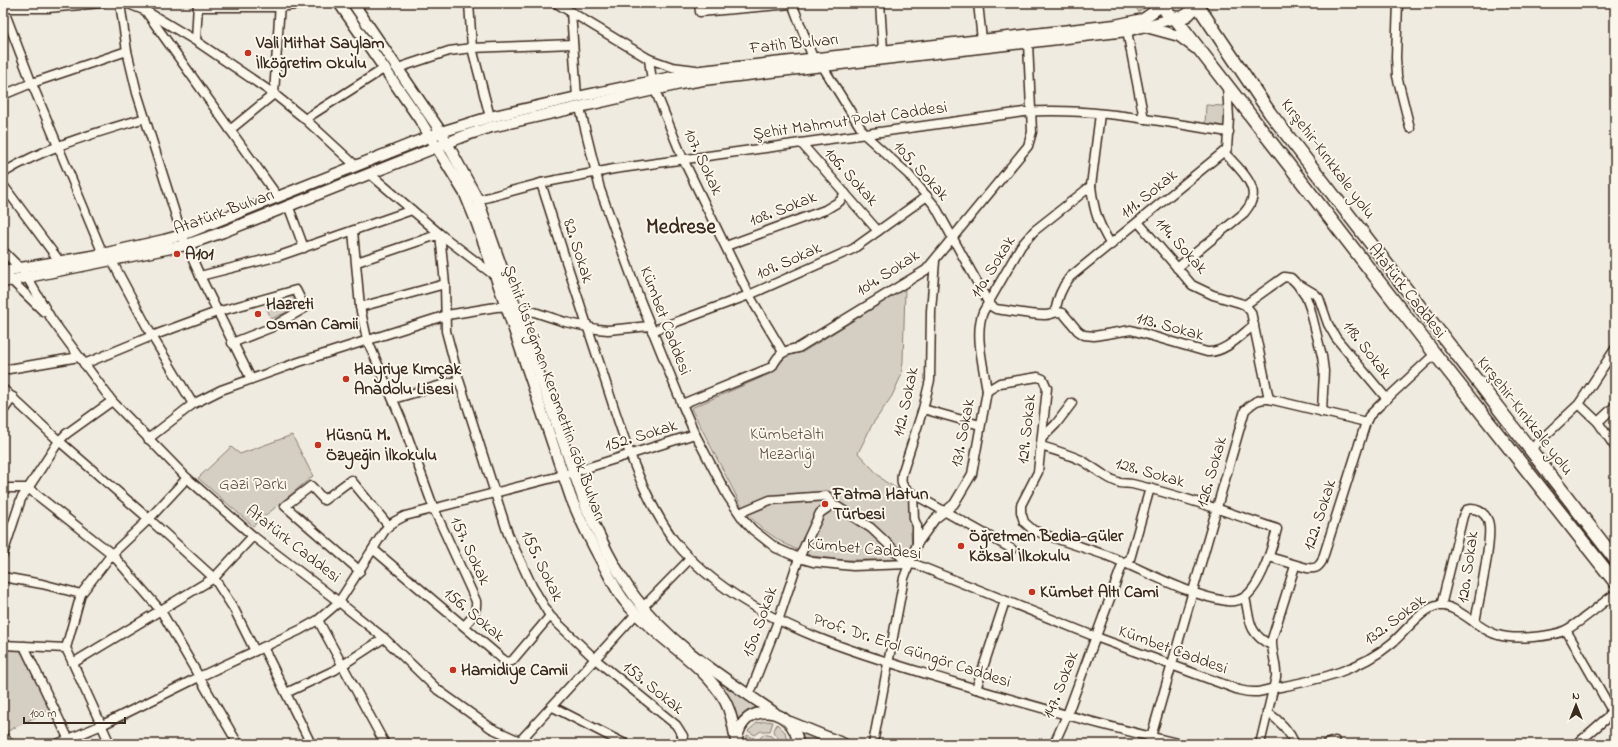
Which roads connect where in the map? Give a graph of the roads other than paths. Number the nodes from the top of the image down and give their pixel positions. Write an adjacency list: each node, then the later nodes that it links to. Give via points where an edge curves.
1 (101, 3): 16 (street)
2 (120, 3): 31 (street)
3 (126, 3): 20 (street)
4 (312, 3): 18 (street)
5 (339, 3): 36 (main road, Şehit Üsteğmen Keramettin Gök Bulvarı)
6 (353, 3): 37 (main road)
7 (469, 3): 29 (street)
8 (556, 3): 21 (street)
9 (699, 3): 10 (street, via 700,12)
10 (792, 3): 33 (street)
11 (880, 3): 30 (street)
12 (978, 3): 25 (street)
13 (1195, 3): 22 (highway, via 1190,14); 147 (highway, Kırşehir-Kırıkkale yolu, via 1270,113)
14 (1398, 3): 52 (street, via 1397,76)
15 (1160, 4): 22 (highway, Atatürk Caddesi); 23 (main road, Fatih Bulvarı)
16 (48, 5): 19 (street)
17 (198, 5): 18 (street); 26 (street)
18 (280, 5): 42 (street)
19 (3, 8): 39 (street)
20 (146, 11): 26 (street); 53 (street)
21 (571, 12): 28 (street); 34 (street)
22 (1175, 18): 23 (main road, Fatih Bulvarı); 32 (highway, Atatürk Caddesi)
23 (1145, 23): 24 (main road, Fatih Bulvarı); 25 (main road, Fatih Bulvarı); 32 (main road, via 1179,36)
24 (1128, 31): 27 (main road, Fatih Bulvarı); 51 (street)
25 (982, 40): 30 (main road, Fatih Bulvarı)
26 (196, 41): 42 (street)
27 (1028, 43): 35 (main road, Fatih Bulvarı); 46 (street, 104. Sokak)
28 (573, 44): 29 (street); 44 (street)
29 (472, 48): 37 (street, via 449,51); 48 (street)
30 (883, 50): 33 (main road, Fatih Bulvarı)
31 (127, 51): 39 (street); 49 (street)
32 (1204, 56): 40 (highway, Atatürk Caddesi)
33 (813, 58): 38 (main road, Fatih Bulvarı)
34 (649, 59): 38 (street, via 672,67); 41 (street, 107. Sokak)
35 (823, 67): 41 (main road, Fatih Bulvarı); 56 (street, 105. Sokak)
36 (384, 68): 50 (street); 57 (main road, Şehit Üsteğmen Keramettin Gök Bulvarı)
37 (398, 68): 54 (main road)
38 (700, 71): 41 (main road, Fatih Bulvarı)
39 (32, 83): 43 (street); 59 (street)
40 (1227, 85): 55 (street); 117 (highway, Atatürk Caddesi)
41 (653, 86): 44 (main road, Fatih Bulvarı); 45 (main road, Fatih Bulvarı); 62 (street, 107. Sokak)
42 (274, 94): 50 (street); 53 (street)
43 (3, 96)
44 (577, 97): 48 (main road, Fatih Bulvarı)
45 (580, 108): 60 (main road, Fatih Bulvarı, via 491,127); 64 (street, Kümbet Caddesi)
46 (1032, 111): 47 (street, Şehit Mahmut Polat Caddesi); 56 (street, Şehit Mahmut Polat Caddesi); 80 (street, 104. Sokak, via 1032,132 1028,146)
47 (1100, 114): 51 (street, Şehit Mahmut Polat Caddesi); 69 (street)
48 (490, 117): 54 (main road, Fatih Bulvarı)
49 (145, 118): 59 (street); 81 (street)
50 (305, 119): 63 (street)
51 (1144, 119): 55 (street, Şehit Mahmut Polat Caddesi)
52 (1410, 128)
53 (230, 130): 72 (street)
54 (441, 132): 57 (main road, Fatih Bulvarı); 60 (main road)
55 (1229, 132): 61 (street, via 1227,149)
56 (865, 135): 58 (street, Şehit Mahmut Polat Caddesi); 71 (street, 105. Sokak, via 908,174)
57 (430, 136): 60 (main road, Şehit Üsteğmen Keramettin Gök Bulvarı); 63 (main road, Atatürk Bulvarı)
58 (801, 143): 62 (street, Şehit Mahmut Polat Caddesi); 70 (street, 106. Sokak)
59 (58, 145): 65 (street); 86 (street)
60 (442, 145): 66 (main road, Atatürk Bulvarı); 73 (main road, Şehit Üsteğmen Keramettin Gök Bulvarı); 95 (main road, Şehit Üsteğmen Keramettin Gök Bulvarı, via 476,221)
61 (1224, 152): 76 (street, 111. Sokak); 92 (street, via 1248,179 1253,192 1252,202 1244,213)
62 (683, 159): 64 (street, Şehit Mahmut Polat Caddesi); 83 (street, 107. Sokak)
63 (356, 166): 72 (main road, Atatürk Bulvarı)
64 (595, 172): 67 (street, Şehit Mahmut Polat Caddesi); 111 (street, Kümbet Caddesi, via 618,243)
65 (3, 173)
66 (370, 174): 74 (main road, Atatürk Bulvarı); 75 (street)
67 (541, 183): 73 (street, Şehit Mahmut Polat Caddesi); 110 (street, 82. Sokak)
68 (3, 185): 89 (street)
69 (1091, 186): 82 (street, via 1098,222); 101 (street, 110. Sokak, via 1034,231 1021,246)
70 (845, 193): 78 (street, 106. Sokak); 83 (street, 108. Sokak, via 840,201 825,210)
71 (927, 196): 78 (street, 109. Sokak); 80 (street, 105. Sokak)
72 (278, 197): 81 (main road, Atatürk Bulvarı)
73 (478, 200): 103 (main road, Şehit Üsteğmen Keramettin Gök Bulvarı)
74 (288, 205): 81 (main road, Atatürk Bulvarı, via 223,232); 84 (street)
75 (412, 210): 77 (street); 79 (street)
76 (1138, 222): 82 (street, 111. Sokak); 92 (street, 114. Sokak)
77 (353, 231): 84 (street); 90 (street, 157. Sokak)
78 (878, 231): 100 (street, 109. Sokak, via 853,249)
79 (440, 234): 90 (street); 95 (street); 98 (street, 155. Sokak)
80 (953, 238): 88 (street, 104. Sokak); 101 (street)
81 (184, 240): 86 (main road, Atatürk Bulvarı); 87 (main road, Atatürk Bulvarı); 94 (street)
82 (1111, 245): 106 (street, 111. Sokak, via 1070,277 1062,287)
83 (726, 246): 100 (street, 107. Sokak)
84 (304, 248): 94 (street)
85 (3, 251): 91 (street)
86 (103, 254): 89 (main road, Atatürk Bulvarı)
87 (112, 261): 96 (main road, Atatürk Bulvarı); 112 (street)
88 (935, 261): 116 (street, 104. Sokak, via 926,270 798,348); 136 (street, 112. Sokak, via 930,380)
89 (60, 262): 91 (main road, Atatürk Bulvarı)
90 (357, 262): 104 (street, 157. Sokak)
91 (20, 267): 93 (main road, Atatürk Bulvarı); 96 (street)
92 (1177, 268): 102 (street, 114. Sokak, via 1192,285)
93 (3, 270): 97 (street)
94 (200, 276): 105 (street)
95 (495, 276): 103 (main road, Şehit Üsteğmen Keramettin Gök Bulvarı)
96 (27, 278): 97 (main road, Atatürk Bulvarı); 108 (street)
97 (8, 282): 108 (street)
98 (446, 284): 104 (street); 107 (street, 155. Sokak)
99 (1298, 284): 102 (street, 118. Sokak, via 1291,278 1284,277); 129 (street, 118. Sokak, via 1319,298 1336,338); 138 (street, via 1306,297 1322,356)
100 (749, 295): 111 (street, 109. Sokak); 116 (street, 107. Sokak)
101 (988, 302): 106 (street, via 996,309 1045,315); 125 (street, 110. Sokak, via 979,320)
102 (1245, 305): 109 (street, via 1253,315)
103 (511, 306): 107 (street); 110 (street, 109. Sokak); 149 (main road, Şehit Üsteğmen Keramettin Gök Bulvarı)
104 (360, 308): 113 (street, 157. Sokak)
105 (217, 312): 112 (street); 114 (street); 114 (street, via 296,290 305,308 270,328)
106 (1055, 312): 109 (street, 113. Sokak, via 1063,313 1084,335 1094,336 1131,330 1214,353 1222,350)
107 (446, 315): 113 (street); 123 (street, 155. Sokak, via 446,331)
108 (52, 320): 118 (street, Atatürk Caddesi)
109 (1254, 325): 128 (street)
110 (588, 327): 111 (street, 109. Sokak, via 608,330); 148 (street, Prof. Dr. Erol Güngör Caddesi)
111 (651, 329): 133 (street, Kümbet Caddesi)
112 (152, 336): 119 (street); 132 (street)
113 (367, 339): 121 (street); 127 (street, 157. Sokak)
114 (232, 344): 121 (street)
115 (1615, 349): 134 (street)
116 (783, 352): 133 (street, via 776,358 772,367)
117 (1435, 354): 129 (street); 179 (highway, Atatürk Caddesi)
118 (79, 357): 119 (street, Atatürk Caddesi); 120 (street)
119 (84, 364): 130 (street, Atatürk Caddesi)
120 (3, 370)
121 (251, 379): 132 (street)
122 (1043, 379): 125 (street, 131. Sokak, via 1033,377 1013,380 1000,383); 145 (street, 129. Sokak, via 1047,388)
123 (459, 380): 127 (street); 154 (street, 155. Sokak)
124 (3, 389): 126 (street)
125 (987, 391): 141 (street, 131. Sokak)
126 (13, 397): 137 (street); 144 (street)
127 (393, 399): 157 (street, 157. Sokak)
128 (1269, 399): 138 (street); 158 (street, 126. Sokak, via 1262,398 1245,410)
129 (1387, 399): 139 (street)
130 (112, 401): 143 (street, Atatürk Caddesi); 144 (street)
131 (1072, 403): 145 (street)
132 (193, 404): 143 (street)
133 (682, 404): 142 (street, Kümbet Caddesi)
134 (1579, 404): 140 (street); 147 (street)
135 (1615, 406): 140 (street)
136 (923, 409): 141 (street); 155 (street, 112. Sokak, via 902,478 903,488)
137 (3, 411)
138 (1322, 412): 139 (street)
139 (1366, 422): 175 (street, 122. Sokak, via 1322,562 1314,569)
140 (1598, 422): 146 (street)
141 (980, 425): 159 (street, 131. Sokak, via 972,474 957,499)
142 (695, 434): 148 (street, 152. Sokak); 170 (street, Kümbet Caddesi, via 727,496 743,519 776,548)
143 (148, 439): 150 (street, Atatürk Caddesi)
144 (59, 441): 152 (street); 161 (street)
145 (1041, 442): 153 (street, 128. Sokak, via 1081,460 1110,479); 173 (street, 129. Sokak, via 1038,472 1021,505 1024,522 1033,530)
146 (1615, 447)
147 (1530, 450): 171 (highway, Kırşehir-Kırıkkale yolu)
148 (629, 455): 149 (street, 152. Sokak); 172 (street, Prof. Dr. Erol Güngör Caddesi, via 654,508 672,538)
149 (568, 474): 154 (street, 152. Sokak); 187 (main road, Şehit Üsteğmen Keramettin Gök Bulvarı)
150 (187, 478): 161 (street); 163 (street, Atatürk Caddesi)
151 (3, 488): 152 (street)
152 (28, 488): 167 (street, via 21,499); 168 (street)
153 (1150, 488): 158 (street, 128. Sokak); 173 (street, via 1130,559)
154 (496, 493): 157 (street, 152. Sokak); 189 (street, 155. Sokak, via 508,534 532,586)
155 (913, 494): 159 (street, 112. Sokak); 164 (street)
156 (833, 504): 160 (street, via 827,496 770,500); 170 (street, 150. Sokak, via 820,513); 174 (street, via 871,528)
157 (434, 509): 162 (street, 152. Sokak, via 405,516); 193 (street, 157. Sokak, via 476,601 475,614)
158 (1217, 509): 169 (street, 128. Sokak, via 1278,529); 180 (street, 126. Sokak)
159 (945, 511): 164 (street, 131. Sokak, via 927,528); 166 (street, 112. Sokak)
160 (744, 512)
161 (149, 519): 168 (street); 178 (street)
162 (388, 525): 165 (street); 176 (street, via 351,480 324,500 311,486 285,506)
163 (253, 536): 178 (street); 185 (street, Atatürk Caddesi)
164 (917, 544): 174 (street)
165 (373, 549): 176 (street); 193 (street, 156. Sokak)
166 (1012, 549)
167 (3, 554)
168 (112, 554): 181 (street); 188 (street)
169 (1269, 557): 175 (street, 122. Sokak); 183 (street)
170 (798, 558): 174 (street, Kümbet Caddesi, via 854,566); 191 (street, 150. Sokak)
171 (1615, 559)
172 (690, 560): 187 (street); 191 (street, Prof. Dr. Erol Güngör Caddesi, via 730,592)
173 (1123, 563): 180 (street, 129. Sokak); 195 (street)
174 (908, 564): 184 (street, Kümbet Caddesi, via 917,565); 204 (street)
175 (1295, 566): 198 (street)
176 (360, 570): 185 (street)
177 (3, 577): 181 (street)
178 (214, 578): 188 (street); 202 (street)
179 (1615, 582)
180 (1193, 592): 183 (street, 129. Sokak, via 1228,602); 207 (street, 126. Sokak)
181 (82, 594): 201 (street)
182 (1615, 594): 194 (street, 132. Sokak)
183 (1245, 597): 198 (street, via 1254,633)
184 (1005, 601): 195 (street, Kümbet Caddesi); 210 (street)
185 (340, 602): 190 (street); 196 (street, Atatürk Caddesi)
186 (1441, 606): 192 (street, 132. Sokak, via 1461,613); 192 (street, 120. Sokak, via 1463,516 1466,510 1474,509 1485,516 1489,530); 209 (street, 132. Sokak, via 1430,608 1392,643 1358,665 1316,680)
187 (640, 610): 203 (street); 212 (main road, Şehit Üsteğmen Keramettin Gök Bulvarı); 224 (main road, Şehit Üsteğmen Keramettin Gök Bulvarı, via 714,684 726,703)
188 (161, 611): 205 (street); 208 (street)
189 (550, 616): 193 (street, 156. Sokak, via 512,661 506,662); 203 (street, 155. Sokak)
190 (318, 620): 200 (street); 206 (street)
191 (778, 621): 204 (street, Prof. Dr. Erol Güngör Caddesi, via 833,644); 212 (street, 150. Sokak)
192 (1475, 622): 194 (street, 132. Sokak, via 1492,633 1504,636 1523,637)
193 (464, 626)
194 (1566, 630): 241 (street, via 1611,709 1609,716)
195 (1096, 637): 207 (street, Kümbet Caddesi); 216 (street, 147. Sokak)
196 (384, 638): 206 (street); 223 (street, Atatürk Caddesi, via 454,703 491,728)
197 (3, 645): 199 (street)
198 (1271, 645): 209 (street, via 1276,671)
199 (24, 646): 201 (street); 220 (street)
200 (263, 647): 202 (street); 211 (street)
201 (66, 648): 205 (street)
202 (255, 651): 208 (street)
203 (594, 659): 213 (street); 232 (street, 153. Sokak, via 676,725 683,736)
204 (887, 662): 210 (street, Prof. Dr. Erol Güngör Caddesi); 235 (street)
205 (73, 663): 218 (street)
206 (342, 665): 211 (street); 230 (street)
207 (1171, 665): 209 (street, Kümbet Caddesi, via 1244,692 1260,693); 221 (street, 126. Sokak)
208 (199, 677): 218 (street); 228 (street)
209 (1273, 688): 214 (street)
210 (976, 689): 216 (street, Prof. Dr. Erol Güngör Caddesi)
211 (286, 693): 229 (street)
212 (749, 696): 215 (main road, Şehit Üsteğmen Keramettin Gök Bulvarı)
213 (552, 707): 223 (street); 231 (street)
214 (1267, 712): 238 (street); 239 (street, via 1279,720)
215 (775, 714): 217 (main road, Şehit Üsteğmen Keramettin Gök Bulvarı); 224 (main road, via 759,713 747,719 739,730)
216 (1067, 715): 221 (street, Prof. Dr. Erol Güngör Caddesi); 236 (street, 147. Sokak)
217 (789, 722): 233 (main road, via 795,730); 234 (main road, Şehit Üsteğmen Keramettin Gök Bulvarı)
218 (102, 725): 220 (street); 227 (street)
219 (3, 736): 225 (street)
220 (69, 740): 226 (street)
221 (1150, 740): 237 (street, Prof. Dr. Erol Güngör Caddesi)
222 (1335, 741): 240 (street)
223 (524, 743)
224 (736, 743)
225 (10, 744)
226 (57, 744)
227 (110, 744)
228 (238, 744)
229 (311, 744)
230 (385, 744)
231 (625, 744)
232 (679, 744)
233 (798, 744)
234 (844, 744)
235 (873, 744)
236 (1054, 744)
237 (1180, 744)
238 (1260, 744)
239 (1295, 744)
240 (1326, 744)
241 (1576, 744)

